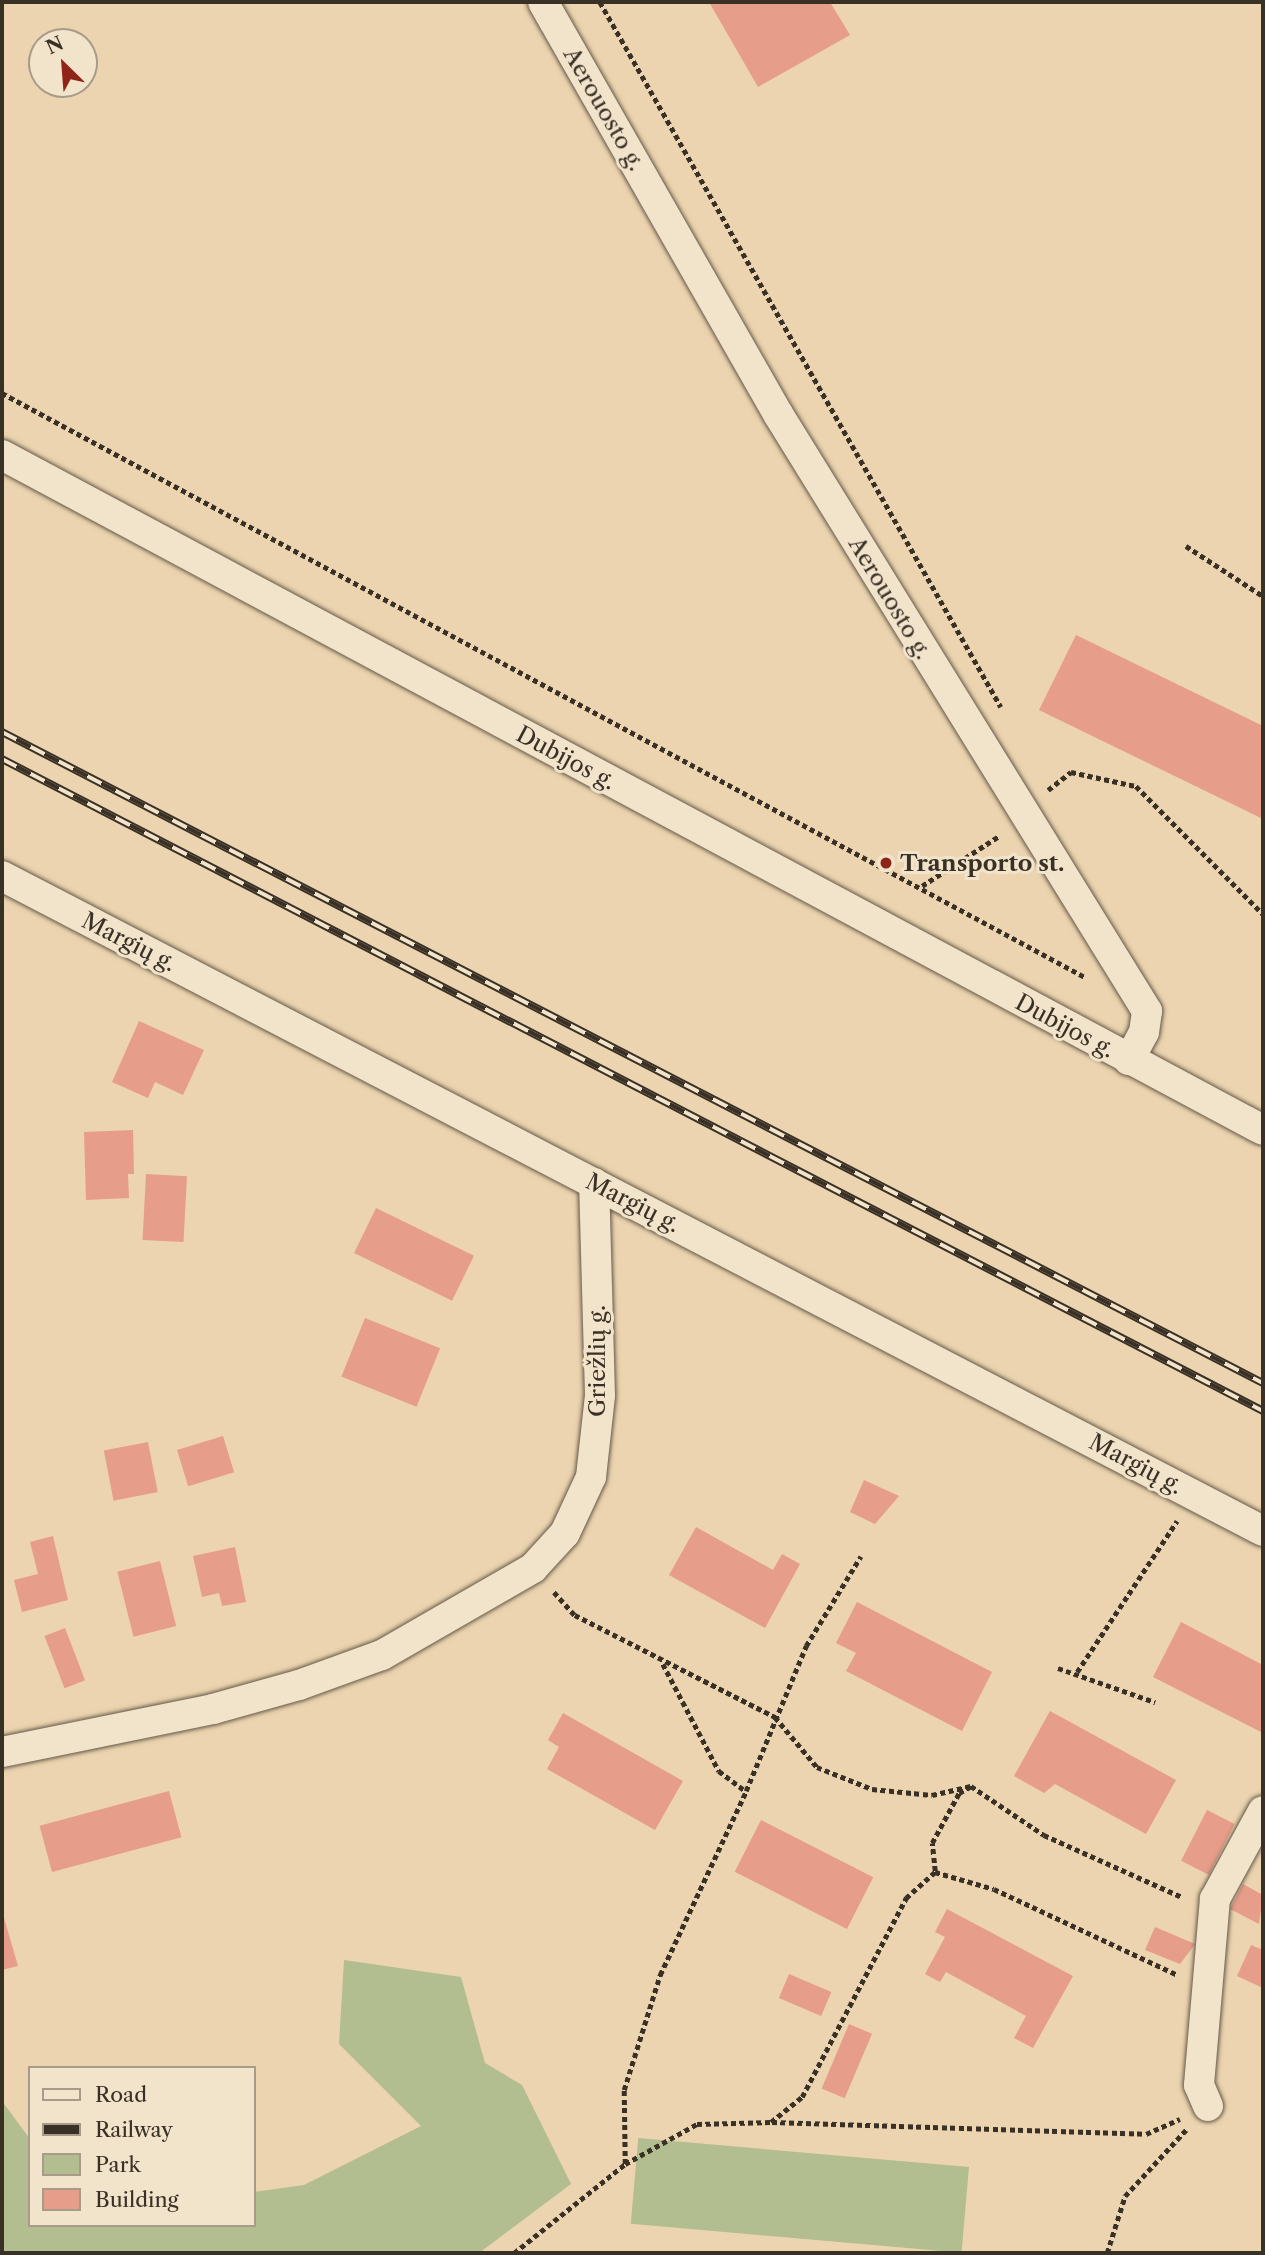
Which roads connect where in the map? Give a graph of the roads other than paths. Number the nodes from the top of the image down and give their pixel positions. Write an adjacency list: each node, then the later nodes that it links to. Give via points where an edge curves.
1 (543, 2): 4 (street, Aerouosto g., via 778,414 1147,1011 1144,1032)
2 (2, 455): 4 (street, Dubijos g.)
3 (2, 876): 6 (street, Margių g.)
4 (1129, 1060): 5 (street)
5 (1263, 1130)
6 (594, 1183): 7 (street, Margių g.); 8 (street, Griežlių g., via 600,1395 591,1476 565,1533 533,1568 382,1655 299,1685 213,1709)
7 (1263, 1531)
8 (2, 1752)
9 (1263, 1811): 10 (street, via 1215,1899 1199,2085)
10 (1208, 2106)

